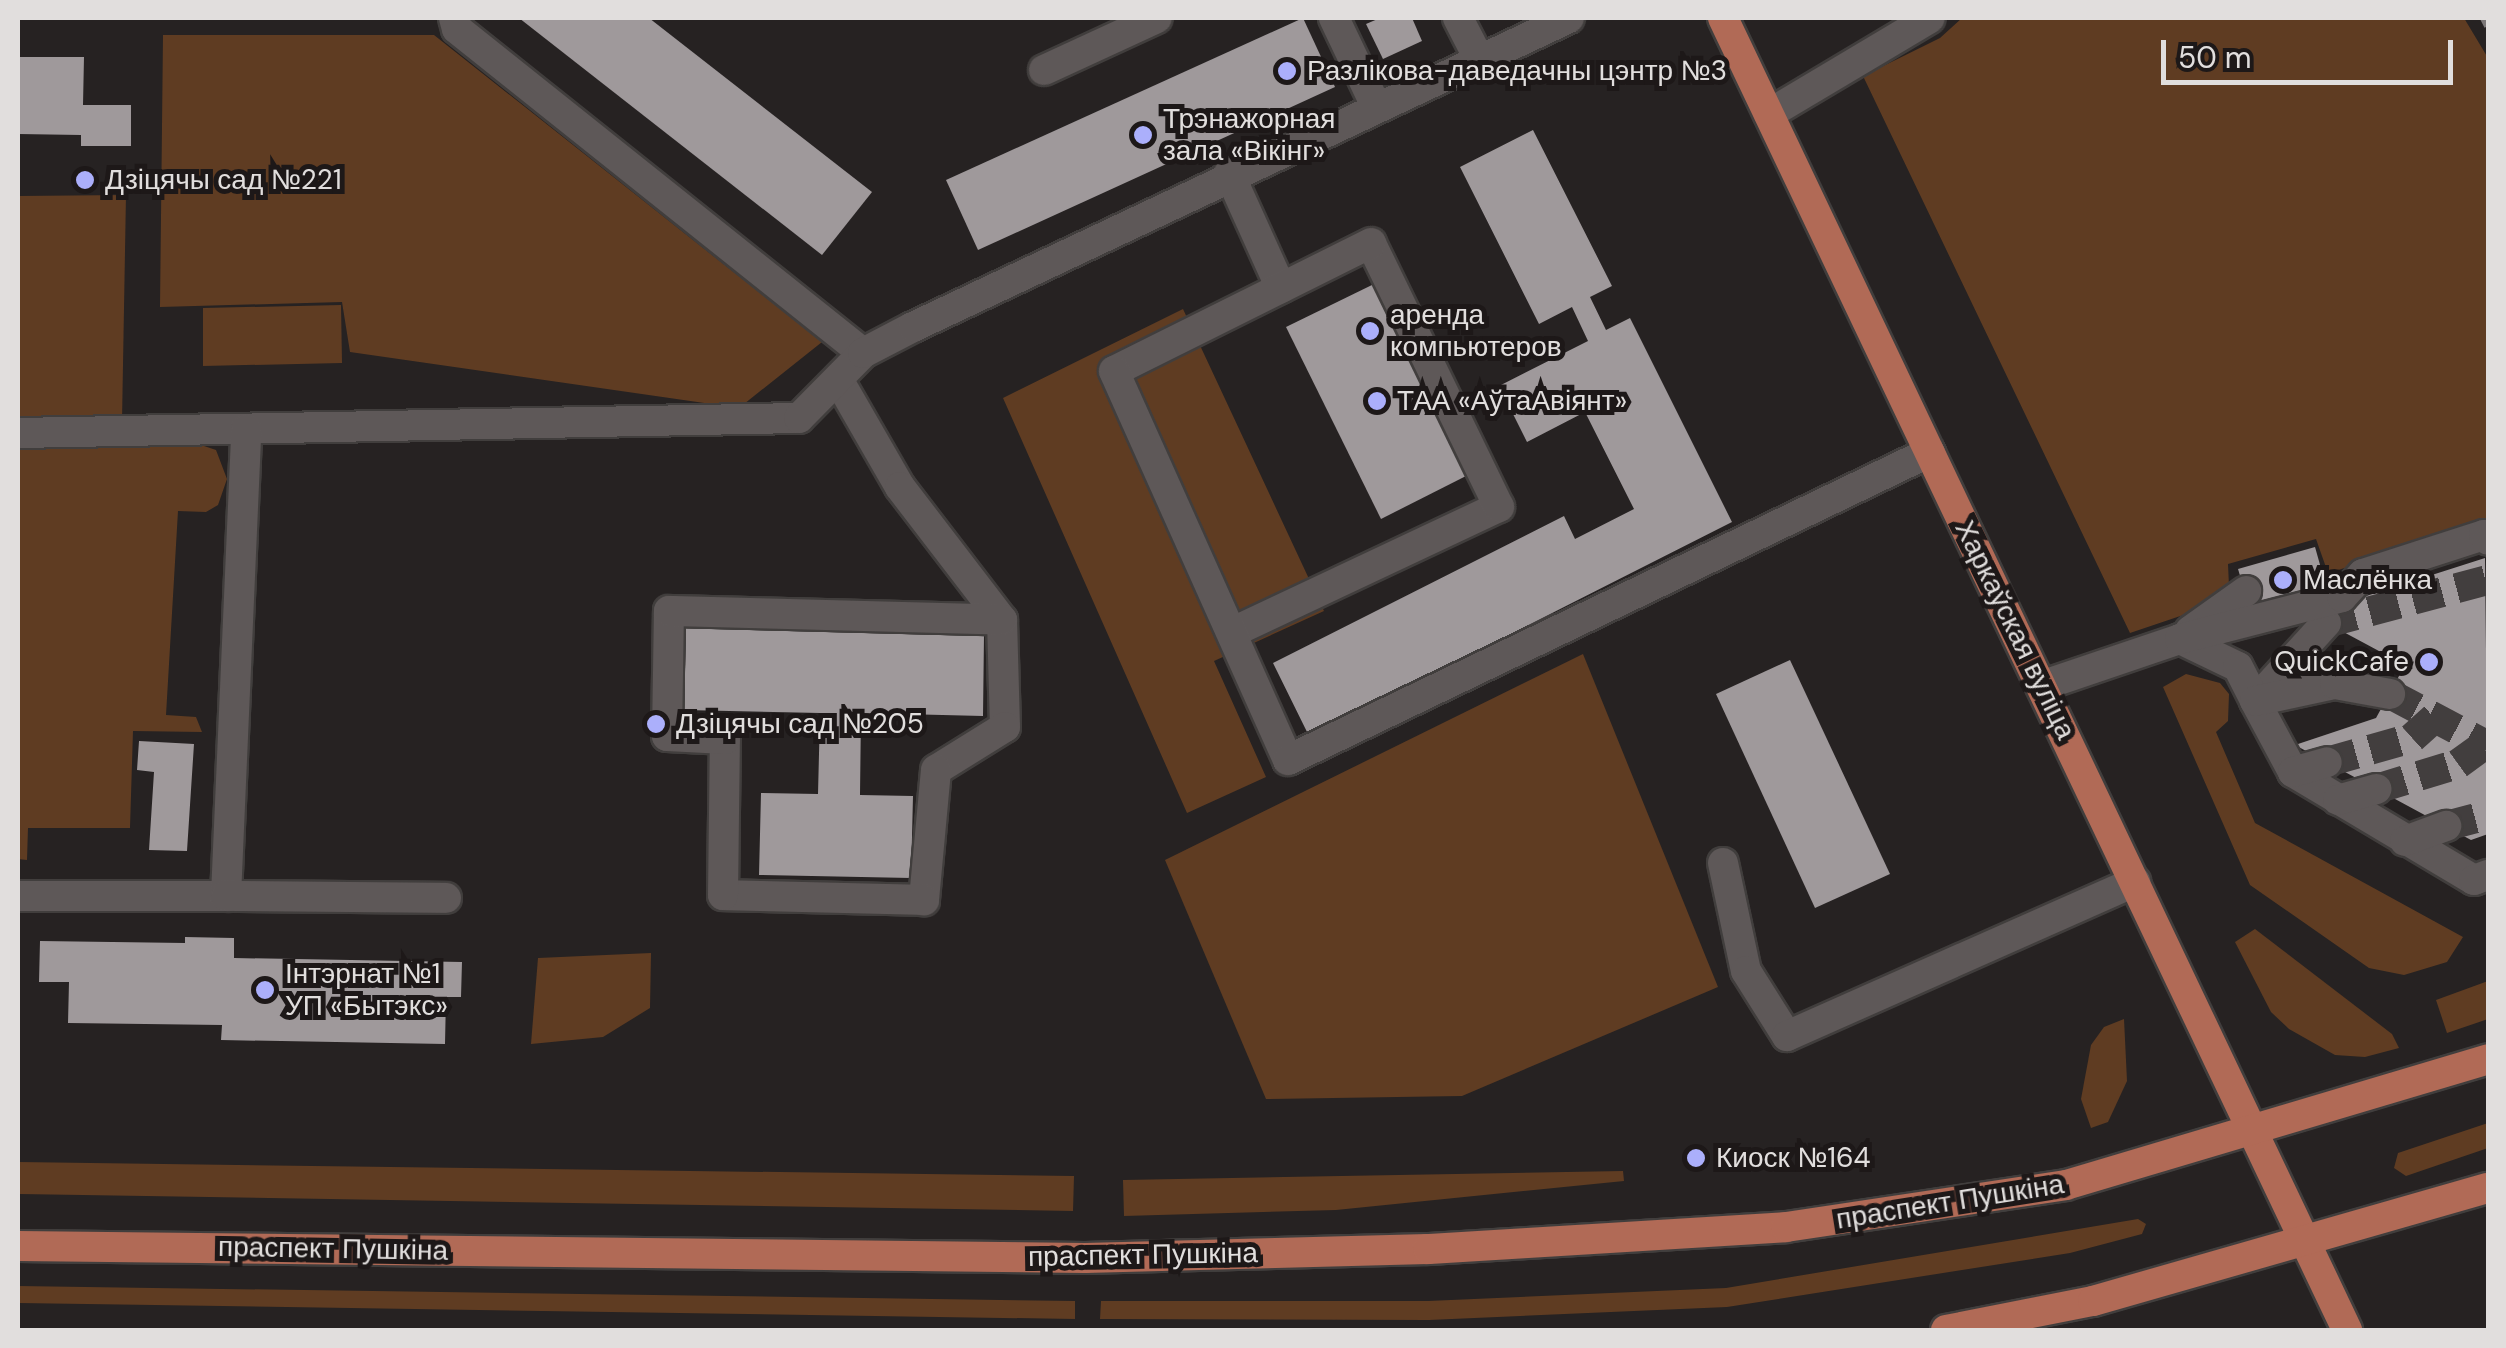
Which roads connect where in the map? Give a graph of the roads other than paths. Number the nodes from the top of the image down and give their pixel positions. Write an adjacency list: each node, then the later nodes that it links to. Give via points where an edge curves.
1 (454, 18): 14 (lane, via 457,28)
2 (1157, 18): 9 (lane)
3 (1334, 18): 10 (lane)
4 (1458, 18): 8 (lane)
5 (1570, 18): 8 (lane)
6 (1723, 18): 11 (main road, Харкаўская вуліца)
7 (1930, 18): 11 (lane)
8 (1479, 59): 10 (lane)
9 (1044, 70)
10 (1376, 106): 12 (lane)
11 (1769, 114): 18 (main road, Харкаўская вуліца)
12 (1229, 173): 13 (lane); 14 (lane)
13 (1281, 288): 23 (lane, via 1114,371); 23 (lane, via 1371,243 1498,507)
14 (863, 353): 15 (lane)
15 (839, 381): 16 (lane, via 799,418); 21 (lane, via 900,487)
16 (246, 429): 17 (lane); 38 (lane)
17 (18, 433)
18 (1930, 452): 23 (lane, via 1288,760); 25 (main road, Харкаўская вуліца)
19 (2488, 540): 24 (lane, via 2484,535 2363,574 2342,597)
20 (2246, 591): 24 (lane)
21 (1002, 620): 21 (lane, via 1004,727 936,770 924,900 723,896 725,739 668,736 669,612)
22 (2326, 623): 27 (lane)
23 (1233, 632)
24 (2180, 639): 25 (lane); 27 (lane, via 2238,666)
25 (2041, 686): 36 (main road, Харкаўская вуліца)
26 (2390, 694): 27 (lane, via 2335,684)
27 (2256, 701): 29 (lane)
28 (2326, 762): 29 (lane)
29 (2293, 772): 31 (lane)
30 (2376, 788): 31 (lane)
31 (2338, 800): 33 (lane)
32 (2446, 826): 33 (lane)
33 (2404, 841): 35 (lane, via 2474,880)
34 (1723, 863): 36 (lane, via 1746,971 1786,1036)
35 (2488, 875)
36 (2135, 882): 41 (main road, Харкаўская вуліца)
37 (18, 896): 38 (lane)
38 (226, 896): 39 (lane)
39 (446, 898)
40 (2488, 1059): 41 (main road, праспект Пушкіна)
41 (2256, 1131): 43 (main road, Харкаўская вуліца); 44 (main road, праспект Пушкіна, via 2066,1184 1951,1206 1786,1227 1564,1243 1085,1258)
42 (2488, 1188): 43 (main road)
43 (2309, 1242): 45 (main road, via 2093,1302); 46 (main road, Харкаўская вуліца)
44 (18, 1246)
45 (1946, 1330)
46 (2347, 1330)

